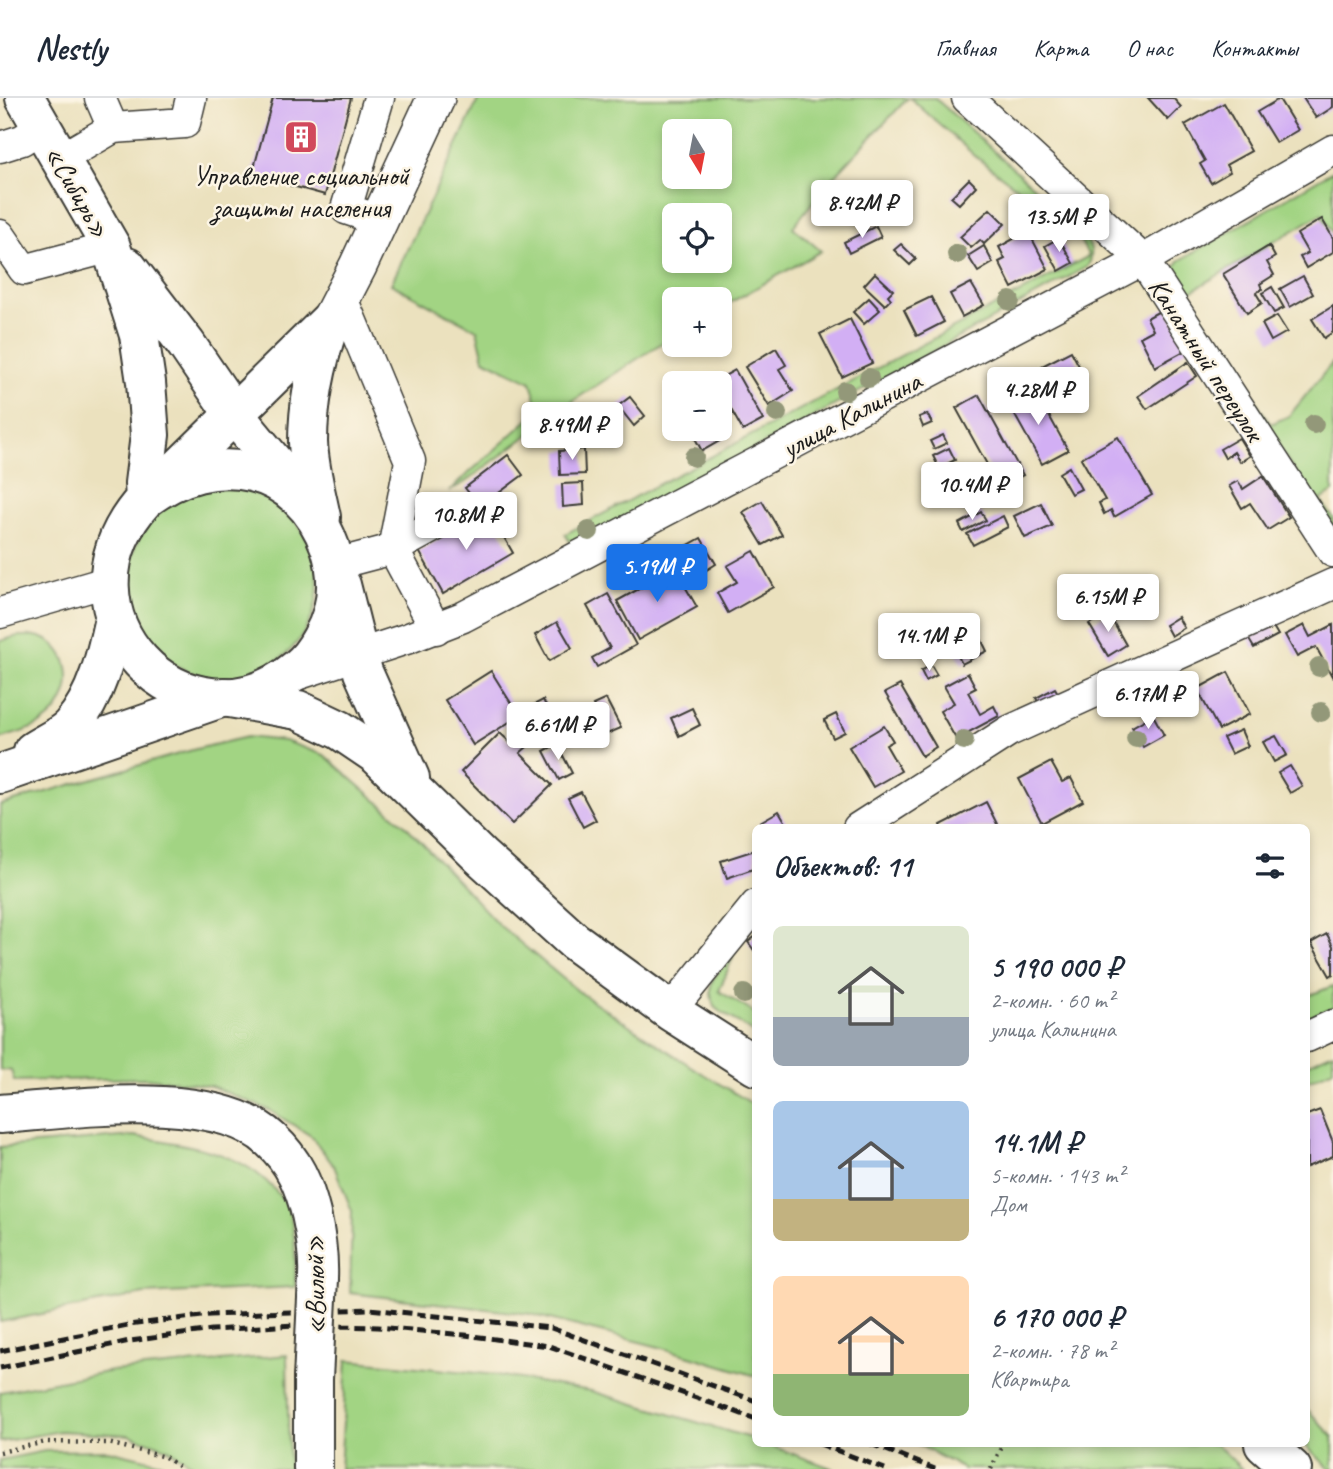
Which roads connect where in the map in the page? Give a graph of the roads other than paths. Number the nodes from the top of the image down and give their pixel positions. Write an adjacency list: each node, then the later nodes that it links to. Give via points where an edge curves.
1 (100, 98): 7 (street)
2 (191, 98): 7 (street, via 185,123)
3 (379, 98): 10 (street, via 346,209)
4 (436, 98): 10 (main road)
5 (967, 98): 13 (street, Канатный переулок)
6 (42, 128): 7 (street); 8 (street); 12 (highway, «Сибирь»)
7 (113, 128)
8 (0, 147)
9 (1333, 150): 13 (street, улица Калинина)
10 (379, 220): 14 (main road)
11 (0, 235): 12 (street, via 24,270)
12 (111, 247): 15 (highway); 16 (highway, via 139,335 150,435 144,483)
13 (1143, 260): 20 (street, Канатный переулок); 25 (street, улица Калинина)
14 (336, 309): 15 (highway, via 285,366); 18 (highway, via 316,366 310,408 308,444); 19 (street, via 410,461)
15 (233, 413): 16 (highway); 18 (highway)
16 (154, 492): 18 (highway, via 201,470 243,470 296,495); 23 (highway, via 132,513 112,552)
17 (455, 515): 19 (street)
18 (322, 526): 21 (highway)
19 (393, 550): 21 (street); 25 (street)
20 (1333, 552)
21 (335, 564): 26 (highway); 27 (highway, via 334,611 327,629 315,650)
22 (1333, 584): 31 (street, via 1009,732)
23 (112, 600): 24 (street); 28 (highway, via 120,633 156,676 197,694); 29 (highway, via 102,671 69,728)
24 (0, 613)
25 (436, 629): 26 (street, улица Калинина)
26 (357, 653): 27 (street, улица Калинина); 30 (highway)
27 (283, 679): 28 (highway, via 249,694)
28 (224, 697): 29 (highway); 30 (highway, via 298,710 340,730 377,755)
29 (0, 773)
30 (418, 796): 33 (highway, via 574,941)
31 (864, 824)
32 (752, 910): 33 (street)
33 (670, 1011): 36 (highway)
34 (1333, 1025): 35 (street)
35 (1310, 1036)
36 (752, 1063)
37 (0, 1114): 39 (highway, «Вилюй», bridge, via 145,1105 220,1113 271,1140 305,1189 319,1253)
38 (1267, 1447): 40 (highway)
39 (313, 1469)
40 (1292, 1469)

